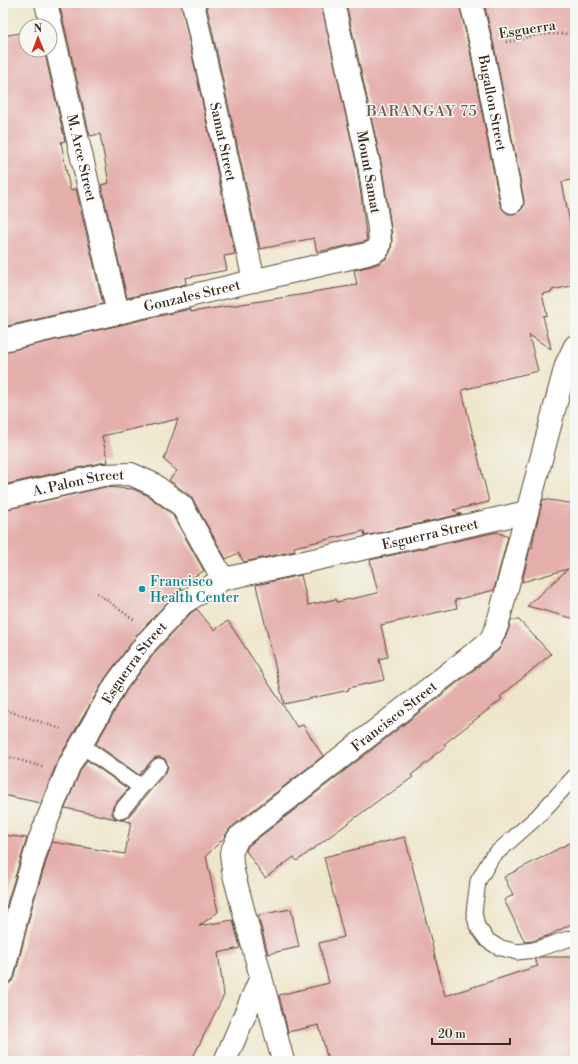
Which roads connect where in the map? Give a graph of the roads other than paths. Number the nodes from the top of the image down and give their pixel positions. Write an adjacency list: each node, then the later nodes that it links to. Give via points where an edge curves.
1 (46, 3): 8 (street, M. Arce Street)
2 (193, 3): 7 (street, Samat Street)
3 (333, 3): 6 (street, Mount Samat, via 369,164 379,229)
4 (471, 3): 5 (street, Bugallon Street)
5 (512, 202)
6 (379, 248): 7 (street, Gonzales Street, via 367,254)
7 (254, 281): 8 (street, Gonzales Street)
8 (118, 313): 9 (street, Gonzales Street)
9 (3, 340)
10 (575, 346): 12 (street, Francisco Street, via 566,366)
11 (3, 498): 13 (street, A. Palon Street, via 103,474 131,474 153,484 182,506)
12 (528, 512): 13 (street, Esguerra Street); 21 (street, Francisco Street, via 497,626 490,641 238,838 231,853 233,871)
13 (223, 579): 14 (street, Esguerra Street, via 183,603 147,642 116,684)
14 (83, 741): 17 (lane); 20 (street, Esguerra Street, via 69,766 40,838)
15 (159, 766): 17 (lane)
16 (575, 776): 19 (lane, via 537,817 492,857 478,881 474,912 477,926 488,940 498,947 517,952 534,950)
17 (141, 787): 18 (lane)
18 (121, 811)
19 (575, 938)
20 (3, 973)
21 (261, 977): 22 (street); 23 (street, Francisco Street)
22 (225, 1061)
23 (283, 1061)

